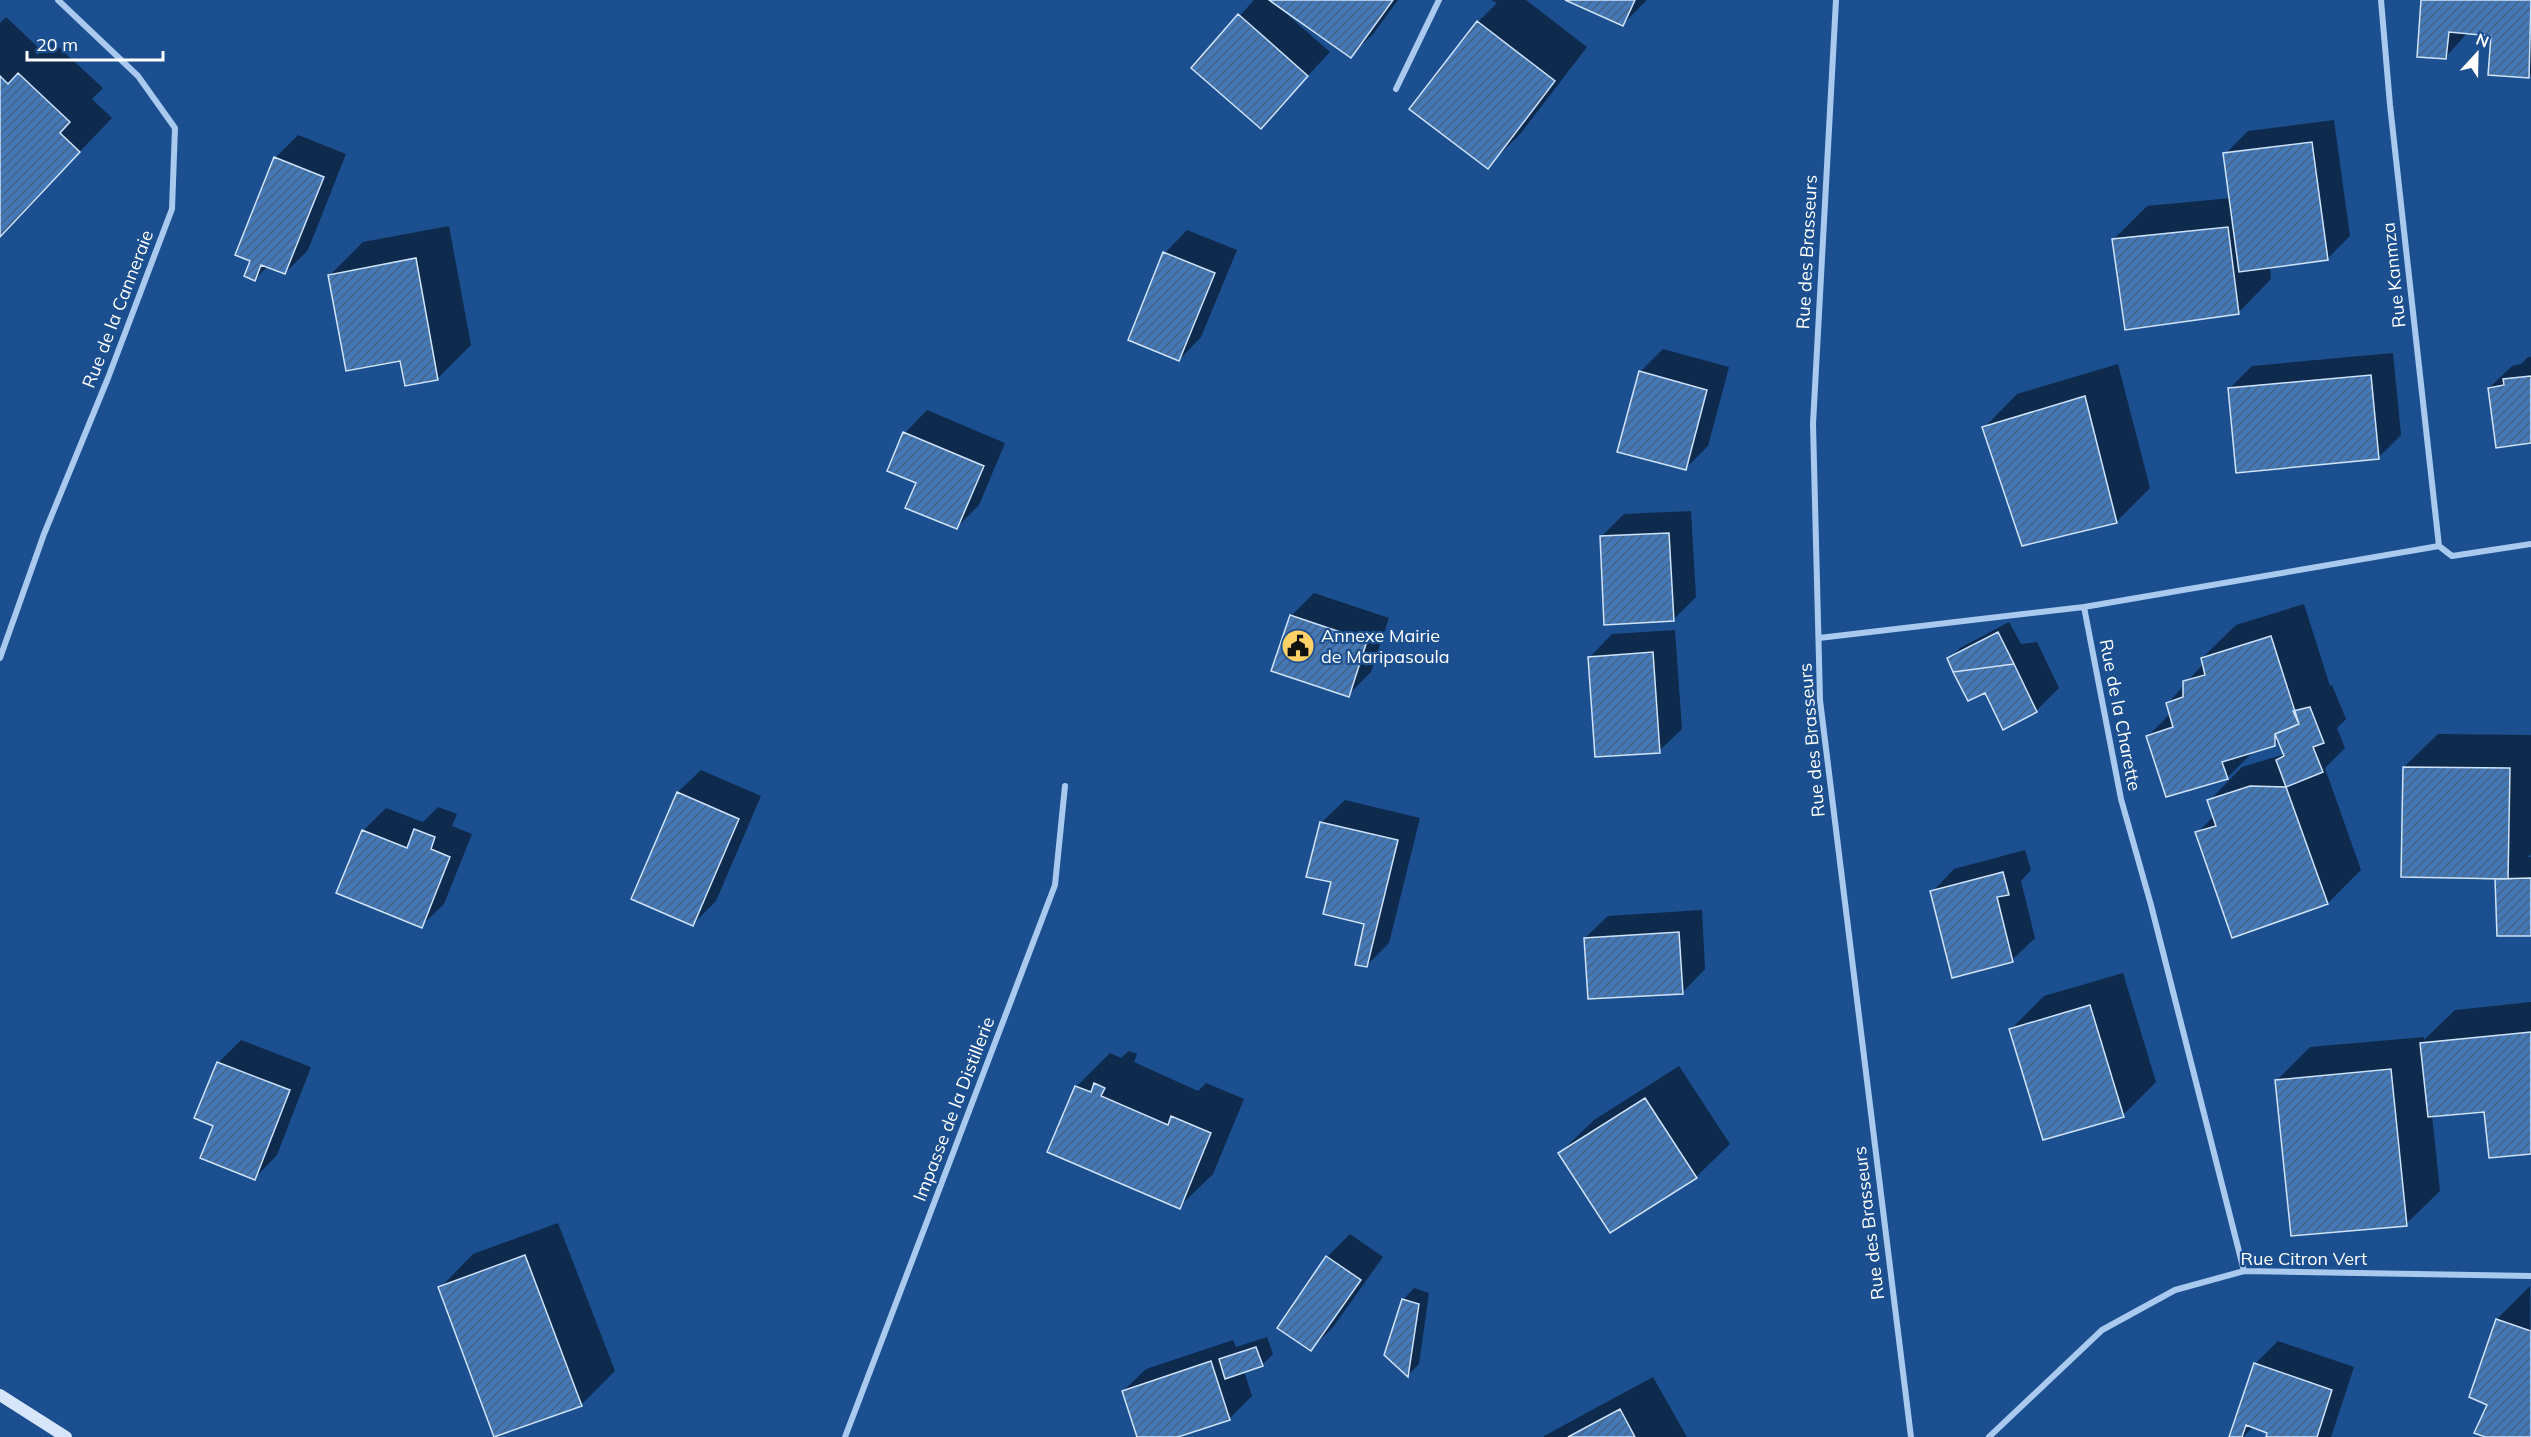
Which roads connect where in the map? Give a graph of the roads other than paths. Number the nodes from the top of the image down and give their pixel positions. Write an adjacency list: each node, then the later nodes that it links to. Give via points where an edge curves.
1 (58, 0): 10 (street, Rue de la Canneraie, via 138,76 175,128 172,209 44,534)
2 (1439, 0): 5 (street)
3 (1836, 0): 9 (street, Rue des Brasseurs, via 1813,424)
4 (2381, 0): 7 (street, Rue Kanmza)
5 (1396, 89)
6 (2531, 544): 7 (street, via 2452,556)
7 (2439, 546): 8 (street)
8 (2084, 607): 9 (street); 12 (street, Rue de la Charette, via 2121,799)
9 (1819, 638): 17 (street, Rue des Brasseurs, via 1822,712)
10 (0, 658)
11 (1065, 786): 16 (street, Impasse de la Distillerie, via 1055,885)
12 (2244, 1271): 13 (street, Rue Citron Vert); 18 (street, Rue Citron Vert, via 2175,1290 2102,1330)
13 (2531, 1276)
14 (0, 1395): 15 (street)
15 (66, 1437)
16 (845, 1437)
17 (1911, 1437)
18 (1989, 1437)

